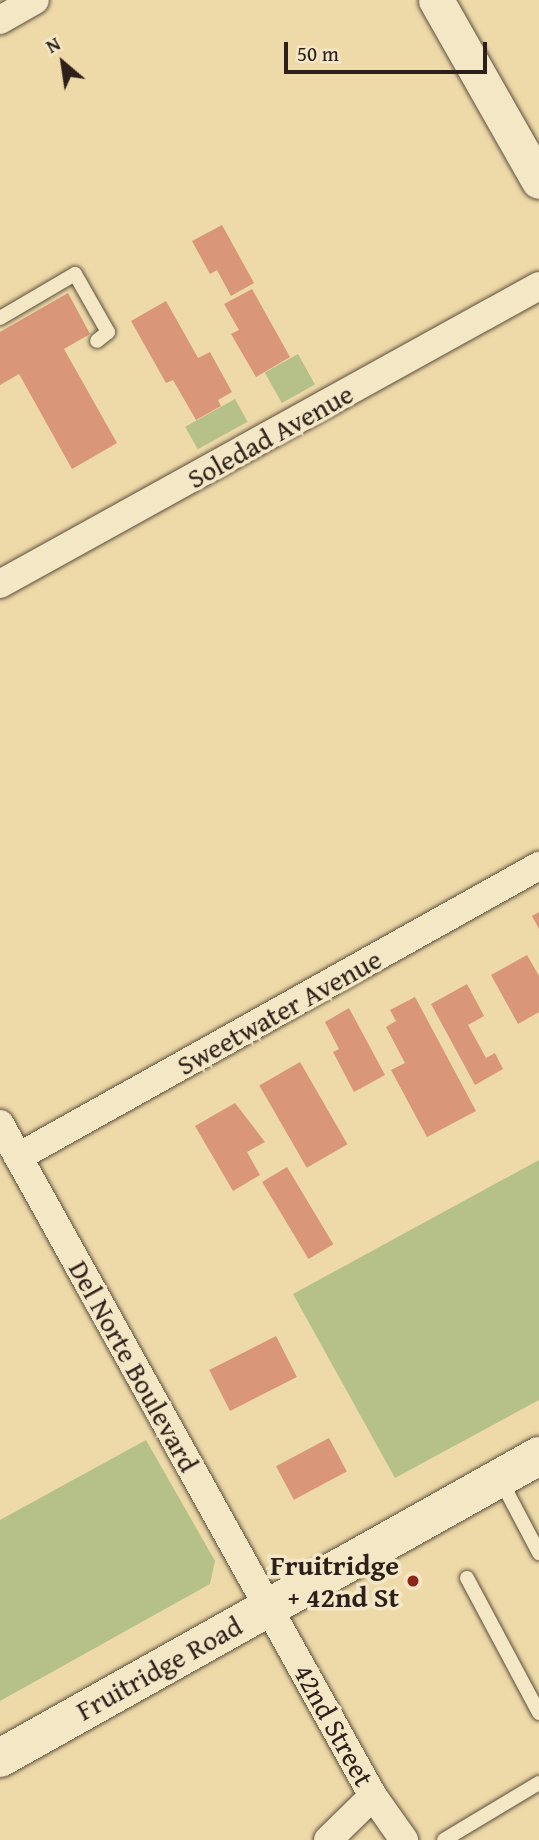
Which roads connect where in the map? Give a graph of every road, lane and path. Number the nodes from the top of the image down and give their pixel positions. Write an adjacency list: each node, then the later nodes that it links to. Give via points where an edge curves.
1 (35, 0): 3 (street)
2 (436, 0): 4 (street)
3 (0, 20)
4 (539, 181)
5 (539, 286): 8 (street, Soledad Avenue)
6 (0, 318): 7 (lane, via 75,274 108,332)
7 (97, 341)
8 (0, 584)
9 (539, 866): 11 (street, Sweetwater Avenue)
10 (0, 1124): 11 (street, Del Norte Boulevard)
11 (18, 1157): 16 (street, Del Norte Boulevard)
12 (539, 1456): 13 (main road, Fruitridge Road)
13 (500, 1478): 14 (lane); 16 (main road, Fruitridge Road)
14 (539, 1553)
15 (467, 1578): 17 (lane)
16 (269, 1606): 18 (main road, Fruitridge Road); 20 (street, 42nd Street)
17 (539, 1713)
18 (0, 1758)
19 (539, 1783): 23 (lane)
20 (373, 1796): 21 (street); 22 (street, 42nd Street)
21 (328, 1840)
22 (404, 1840)
23 (444, 1840)

